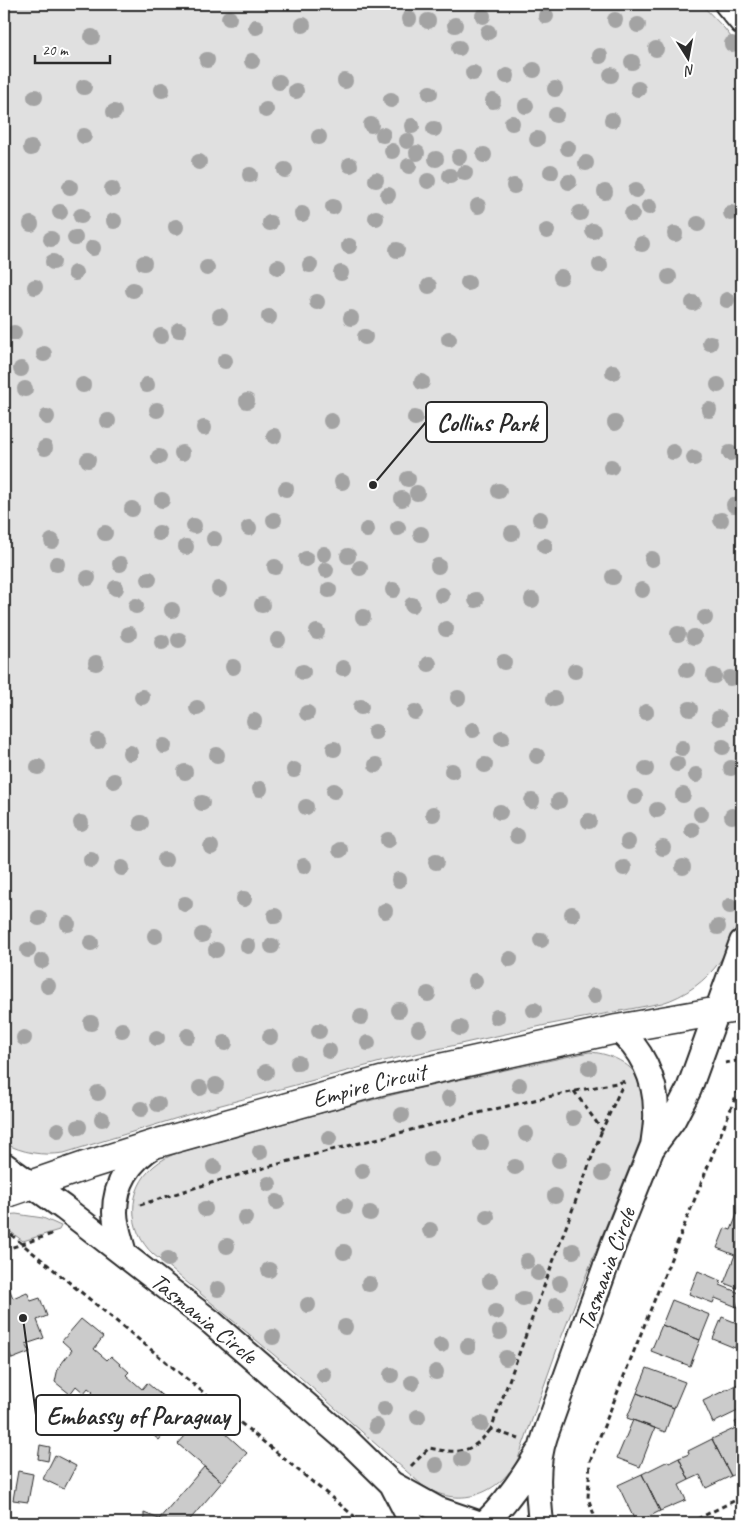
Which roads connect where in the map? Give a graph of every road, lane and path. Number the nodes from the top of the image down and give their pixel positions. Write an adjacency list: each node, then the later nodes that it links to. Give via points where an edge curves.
1 (727, 4): 2 (street)
2 (742, 22)
3 (742, 942): 4 (street, Tasmania Circle)
4 (729, 1009): 5 (street, Empire Circuit); 7 (street, Tasmania Circle)
5 (616, 1028): 8 (street, Tasmania Circle, via 638,1050); 13 (street, Empire Circuit, via 381,1081)
6 (742, 1060): 7 (path)
7 (695, 1069): 14 (street, Tasmania Circle, via 673,1120)
8 (650, 1077): 10 (path); 14 (street, Tasmania Circle, via 656,1111)
9 (742, 1081): 35 (path, via 590,1461 588,1498)
10 (624, 1082): 11 (path); 12 (path)
11 (574, 1091): 12 (path); 18 (path, via 273,1165)
12 (602, 1130): 24 (path)
13 (158, 1143): 16 (street, Empire Circuit); 23 (street, via 138,1158 120,1182 115,1214)
14 (652, 1148): 25 (street, Tasmania Circle, via 614,1243)
15 (4, 1165): 16 (street, Tasmania Circle)
16 (32, 1184): 17 (street, Empire Circuit); 23 (street, Tasmania Circle)
17 (4, 1194)
18 (156, 1200)
19 (4, 1228): 21 (path)
20 (59, 1232): 21 (path)
21 (22, 1244): 22 (path); 28 (path, via 354,1516)
22 (4, 1250)
23 (124, 1254): 26 (street, Tasmania Circle, via 252,1357)
24 (492, 1429): 25 (path); 26 (path, via 482,1441 457,1452 429,1448)
25 (541, 1447): 31 (street, Tasmania Circle, via 525,1475); 34 (street, Tasmania Circle, via 538,1464)
26 (392, 1484): 29 (street, Tasmania Circle); 30 (street, Tasmania Circle, via 437,1509)
27 (742, 1497): 36 (path)
28 (358, 1523)
29 (412, 1523)
30 (478, 1523)
31 (485, 1523)
32 (490, 1523): 33 (street)
33 (506, 1523)
34 (540, 1523)
35 (597, 1523)
36 (689, 1523)

